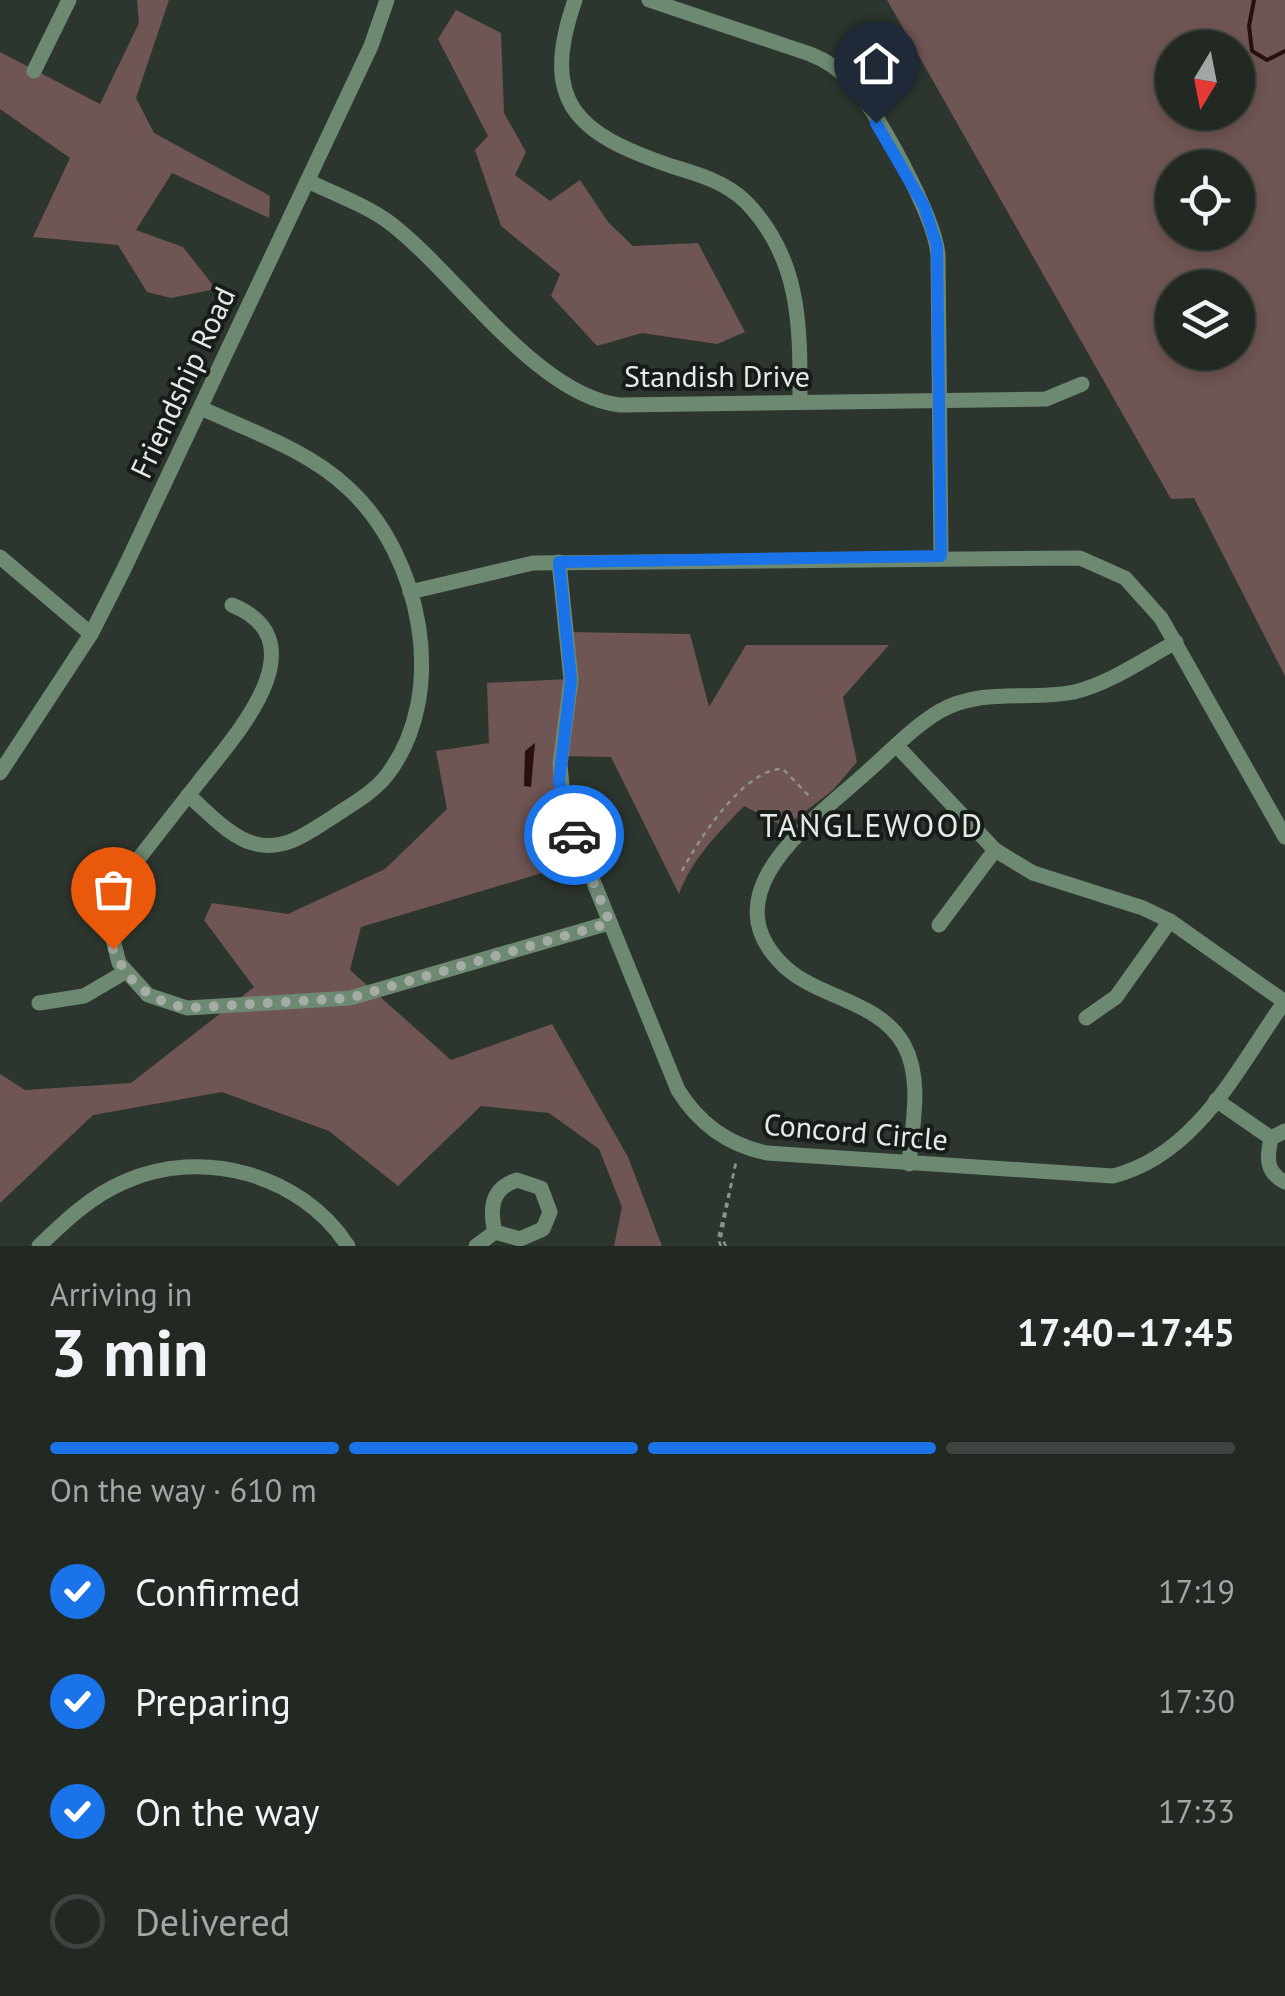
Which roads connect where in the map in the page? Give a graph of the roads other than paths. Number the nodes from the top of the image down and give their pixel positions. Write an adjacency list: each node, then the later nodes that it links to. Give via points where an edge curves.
1 (387, 0): 6 (street, Friendship Road)
2 (574, 0): 9 (street, via 560,53 572,106 614,146 717,182 750,208 797,294)
3 (648, 0): 8 (street, via 810,54 853,84 934,233)
4 (66, 1): 5 (street)
5 (34, 70)
6 (308, 181): 9 (street, Standish Drive, via 391,224 550,374 589,400); 10 (street, Friendship Road)
7 (1082, 384): 8 (street, Standish Drive, via 1046,399)
8 (940, 400): 9 (street, Standish Drive); 11 (street)
9 (800, 402)
10 (201, 408): 14 (street, via 310,460 347,486 382,530); 16 (street, Friendship Road)
11 (941, 556): 13 (street); 17 (street, via 1053,555 1100,564 1142,593)
12 (0, 558): 16 (street)
13 (559, 562): 14 (street, via 507,567); 24 (street, Concord Circle, via 571,680 560,793)
14 (410, 592): 20 (street, via 420,641 419,698 402,752 381,782 281,845 248,841)
15 (232, 605): 20 (street, via 249,612 266,633 267,684)
16 (91, 634): 19 (street, Friendship Road)
17 (1176, 642): 18 (street, via 1088,688 964,701 931,717); 21 (street)
18 (897, 746): 22 (street); 32 (street, via 780,851 759,903 771,950 787,968 881,1019 902,1042 915,1081)
19 (0, 773)
20 (192, 798): 26 (street, via 114,897 110,938)
21 (1285, 837)
22 (995, 850): 23 (street, via 1034,873); 25 (street)
23 (1170, 921): 27 (street); 29 (street, via 1116,997)
24 (610, 923): 26 (street, via 338,1000 187,1008 148,995); 32 (street, Concord Circle, via 673,1081 705,1124 767,1153)
25 (940, 925)
26 (125, 972): 28 (street, via 84,996)
27 (1285, 1002): 30 (street, Concord Circle)
28 (39, 1004)
29 (1086, 1018)
30 (1216, 1100): 31 (street); 32 (street, Concord Circle, via 1166,1154 1113,1176)
31 (1278, 1134): 33 (street, via 1268,1164)
32 (910, 1164)
33 (1285, 1182)
34 (495, 1232): 37 (street)
35 (39, 1246): 36 (street, via 84,1205 124,1181 202,1166 251,1174 283,1188 322,1215)
36 (348, 1246)
37 (476, 1246)

